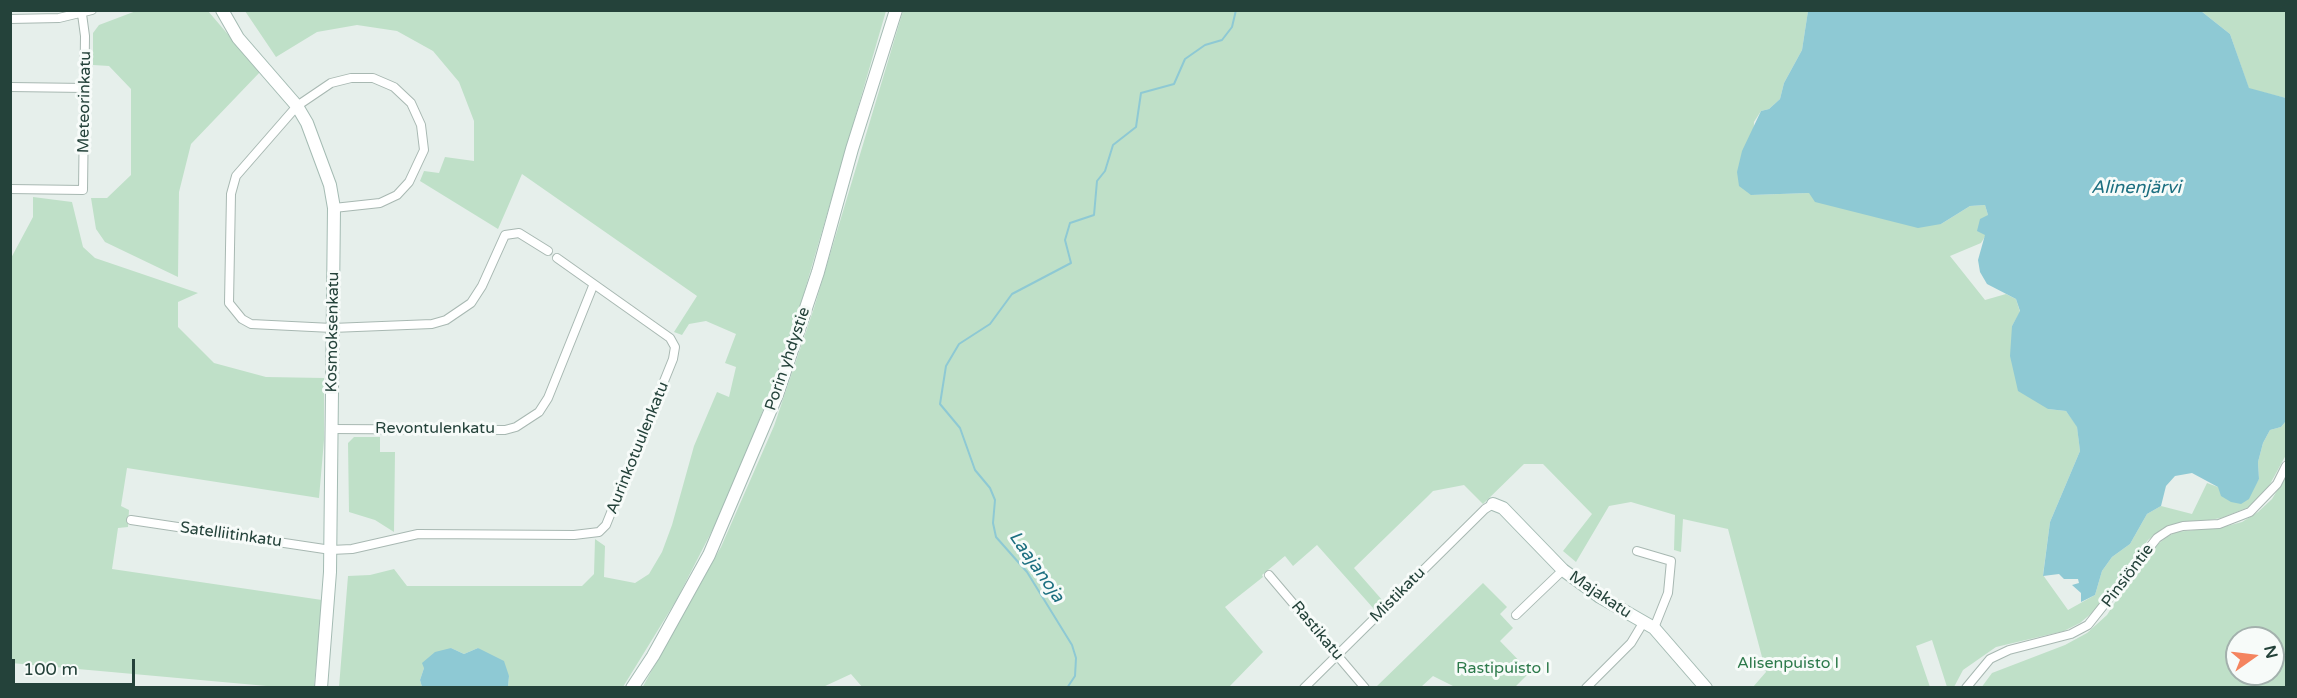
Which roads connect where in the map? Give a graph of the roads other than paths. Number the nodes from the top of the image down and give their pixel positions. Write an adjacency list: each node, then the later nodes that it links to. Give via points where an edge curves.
1 (92, 10): 4 (street)
2 (222, 10): 8 (street, Kosmoksenkatu, via 238,38)
3 (896, 10): 27 (street, Porin yhdystie, via 818,272 777,394 709,555)
4 (82, 14): 5 (street); 7 (street, Meteorinkatu)
5 (10, 19)
6 (10, 87): 7 (street)
7 (86, 88): 9 (street, Meteorinkatu, via 83,190)
8 (297, 106): 10 (street, Kosmoksenkatu, via 320,157); 10 (street, via 331,83 373,78 394,87 418,114 424,150 410,182 397,195 380,203); 14 (street, via 242,167 232,186 229,303 235,313 251,324)
9 (10, 189)
10 (334, 208): 14 (street, Kosmoksenkatu)
11 (548, 251): 14 (street, via 519,233 505,235 476,295 446,320 418,326)
12 (557, 258): 13 (street, Aurinkotuulenkatu)
13 (593, 286): 15 (street, Revontulenkatu, via 548,398 539,412 516,427); 19 (street, Aurinkotuulenkatu, via 670,338 675,347 606,525 592,535 418,534)
14 (332, 328): 15 (street, Kosmoksenkatu)
15 (332, 429): 19 (street, Kosmoksenkatu)
16 (2286, 466): 32 (street, Pinsiöntie, via 2277,484 2250,512 2219,524 2183,526 2157,538 2088,625 1990,659)
17 (1493, 504): 21 (street, Majakatu, via 1503,508); 25 (street, Mistikatu)
18 (131, 520): 19 (street, Satelliitinkatu)
19 (331, 550): 26 (street, Kosmoksenkatu)
20 (1637, 551): 24 (street, via 1671,561 1668,593)
21 (1563, 570): 23 (street); 24 (street, Majakatu)
22 (1269, 574): 25 (street, Rastikatu)
23 (1516, 615)
24 (1648, 626): 30 (street); 31 (street, Majakatu)
25 (1337, 655): 28 (street, Mistikatu); 29 (street, Rastikatu)
26 (321, 687)
27 (632, 687)
28 (1304, 687)
29 (1365, 687)
30 (1586, 687)
31 (1706, 687)
32 (1966, 687)

